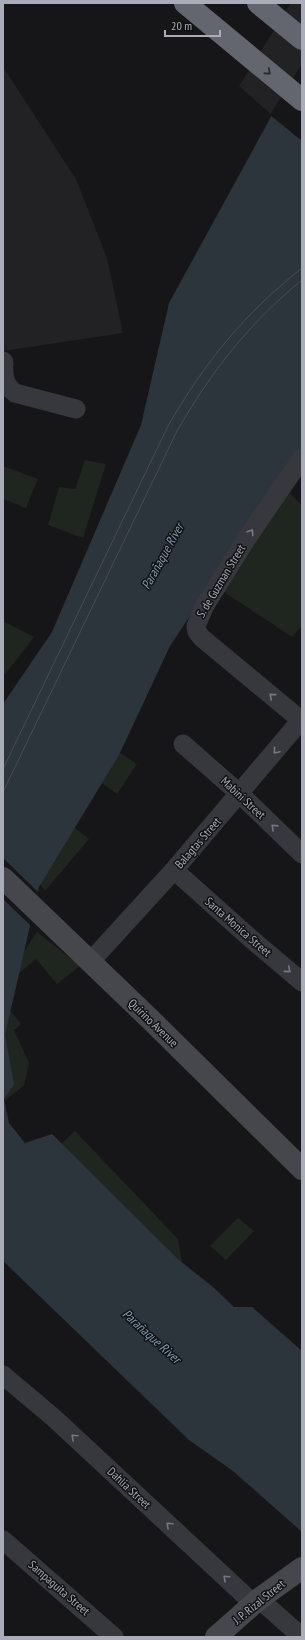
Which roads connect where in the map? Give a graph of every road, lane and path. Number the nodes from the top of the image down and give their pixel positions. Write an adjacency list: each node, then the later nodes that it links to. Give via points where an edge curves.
1 (185, 3): 4 (highway, one-way to 4)
2 (263, 7): 3 (highway)
3 (302, 39)
4 (302, 100)
5 (3, 361): 6 (street, via 3,374 8,388 15,393)
6 (76, 409)
7 (302, 458): 8 (street, S. de Guzman Street, one-way to 7, via 202,638 196,626 204,607 247,538)
8 (302, 720): 10 (street, Balagtas Street, one-way to 10)
9 (183, 744): 10 (street, Mabini Street)
10 (240, 794): 11 (street, Mabini Street, one-way to 10); 12 (street, Balagtas Street)
11 (302, 854)
12 (174, 870): 14 (street, Balagtas Street); 15 (street, Santa Monica Street, one-way to 15)
13 (3, 878): 14 (main road, Quirino Avenue)
14 (90, 962): 16 (main road, Quirino Avenue)
15 (302, 982)
16 (302, 1169)
17 (3, 1375): 20 (street, Dahlia Street, one-way to 17)
18 (3, 1540): 21 (street, Sampaguita Street)
19 (302, 1568): 20 (main road, J. P. Rizal Street)
20 (257, 1601): 22 (main road, J. P. Rizal Street); 23 (street, Dahlia Street)
21 (114, 1637)
22 (216, 1637)
23 (302, 1637)

